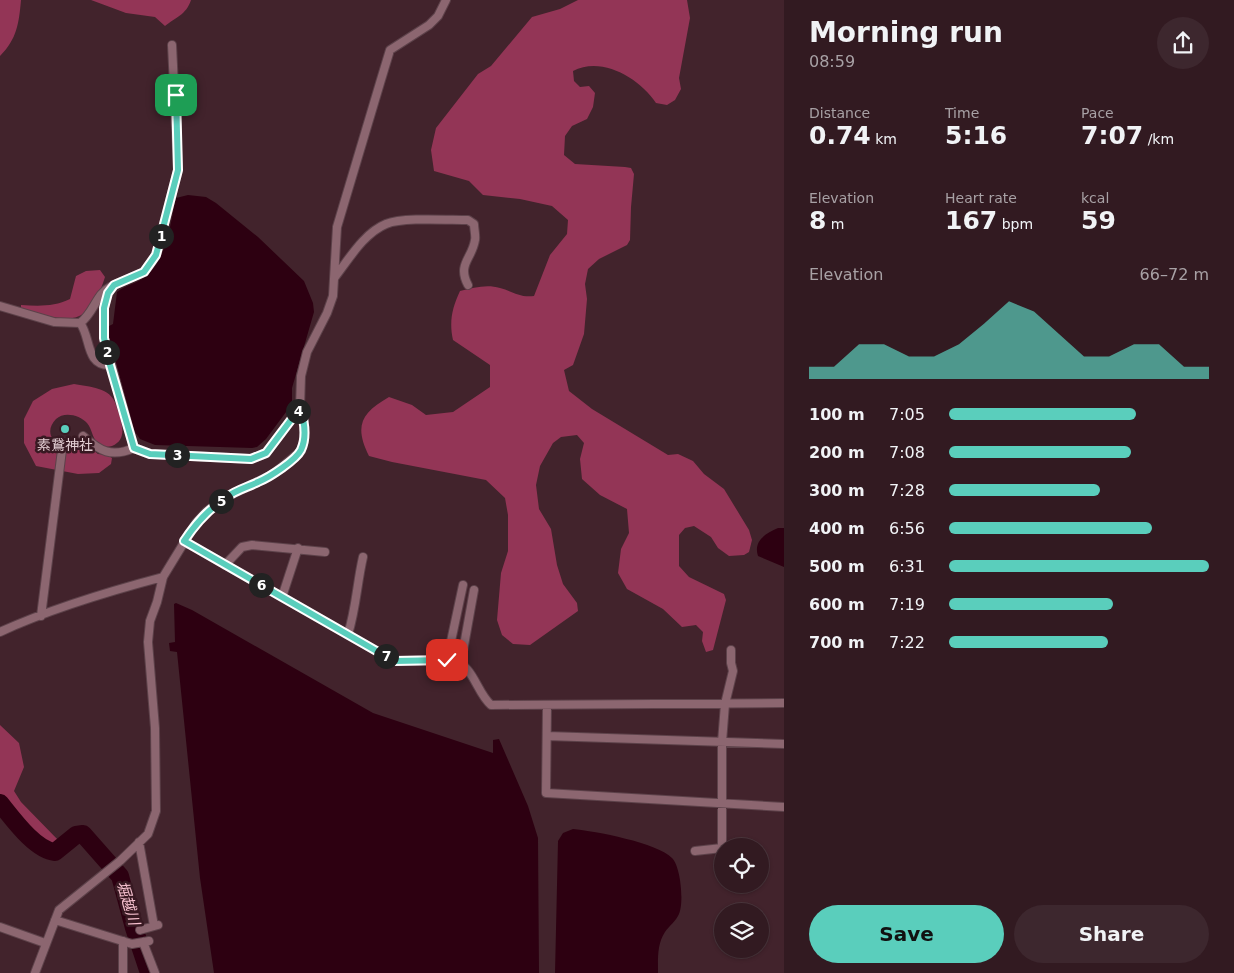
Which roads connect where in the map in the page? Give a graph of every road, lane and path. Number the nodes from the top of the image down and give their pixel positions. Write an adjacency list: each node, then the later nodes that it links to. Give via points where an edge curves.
1 (446, 0): 3 (street, via 430,25 390,50 337,227)
2 (172, 45): 4 (street, via 178,170 156,255 144,272)
3 (335, 277): 5 (street, via 358,247 377,228 387,223 468,220 474,224 475,240 463,269); 9 (street, via 327,313 307,352 300,376)
4 (114, 285): 7 (street, via 105,290 91,314); 8 (street, via 106,299 103,320)
5 (468, 285)
6 (0, 306): 7 (street, via 54,322)
7 (80, 323): 8 (street, via 85,328 95,360 103,366)
8 (110, 365): 12 (street)
9 (300, 408): 12 (street, via 266,453 251,459 150,454); 13 (street, via 304,419 301,451 272,475 228,496 207,511)
10 (83, 436): 12 (street, via 100,451 123,452)
11 (63, 442): 22 (street)
12 (134, 448)
13 (184, 541): 17 (street); 18 (street)
14 (298, 548): 15 (street); 17 (street, via 242,547); 21 (street)
15 (325, 552)
16 (363, 557): 24 (street, via 355,614)
17 (225, 564): 21 (street)
18 (163, 577): 22 (street); 37 (street, via 150,622 148,642 156,811 148,834)
19 (463, 585): 26 (street)
20 (474, 590): 27 (street)
21 (282, 597): 24 (street)
22 (41, 616): 23 (street)
23 (0, 632)
24 (348, 634): 26 (street, via 394,661)
25 (731, 650): 29 (street, via 733,671)
26 (447, 660): 27 (street)
27 (461, 662): 30 (street, via 491,706)
28 (784, 703): 29 (street)
29 (725, 704): 30 (street); 32 (street)
30 (547, 706): 31 (street)
31 (547, 736): 32 (street); 34 (street, via 546,793)
32 (722, 742): 33 (street); 34 (street)
33 (784, 744)
34 (721, 804): 35 (street); 36 (street)
35 (784, 807)
36 (722, 838)
37 (139, 842): 40 (street, via 60,910); 42 (street, via 156,925)
38 (714, 850): 39 (street)
39 (695, 851)
40 (55, 920): 43 (street); 44 (street)
41 (0, 927): 44 (street)
42 (140, 930)
43 (124, 941): 46 (street); 47 (street, via 132,944 146,941)
44 (45, 943): 45 (street)
45 (34, 973)
46 (123, 973)
47 (155, 973)

